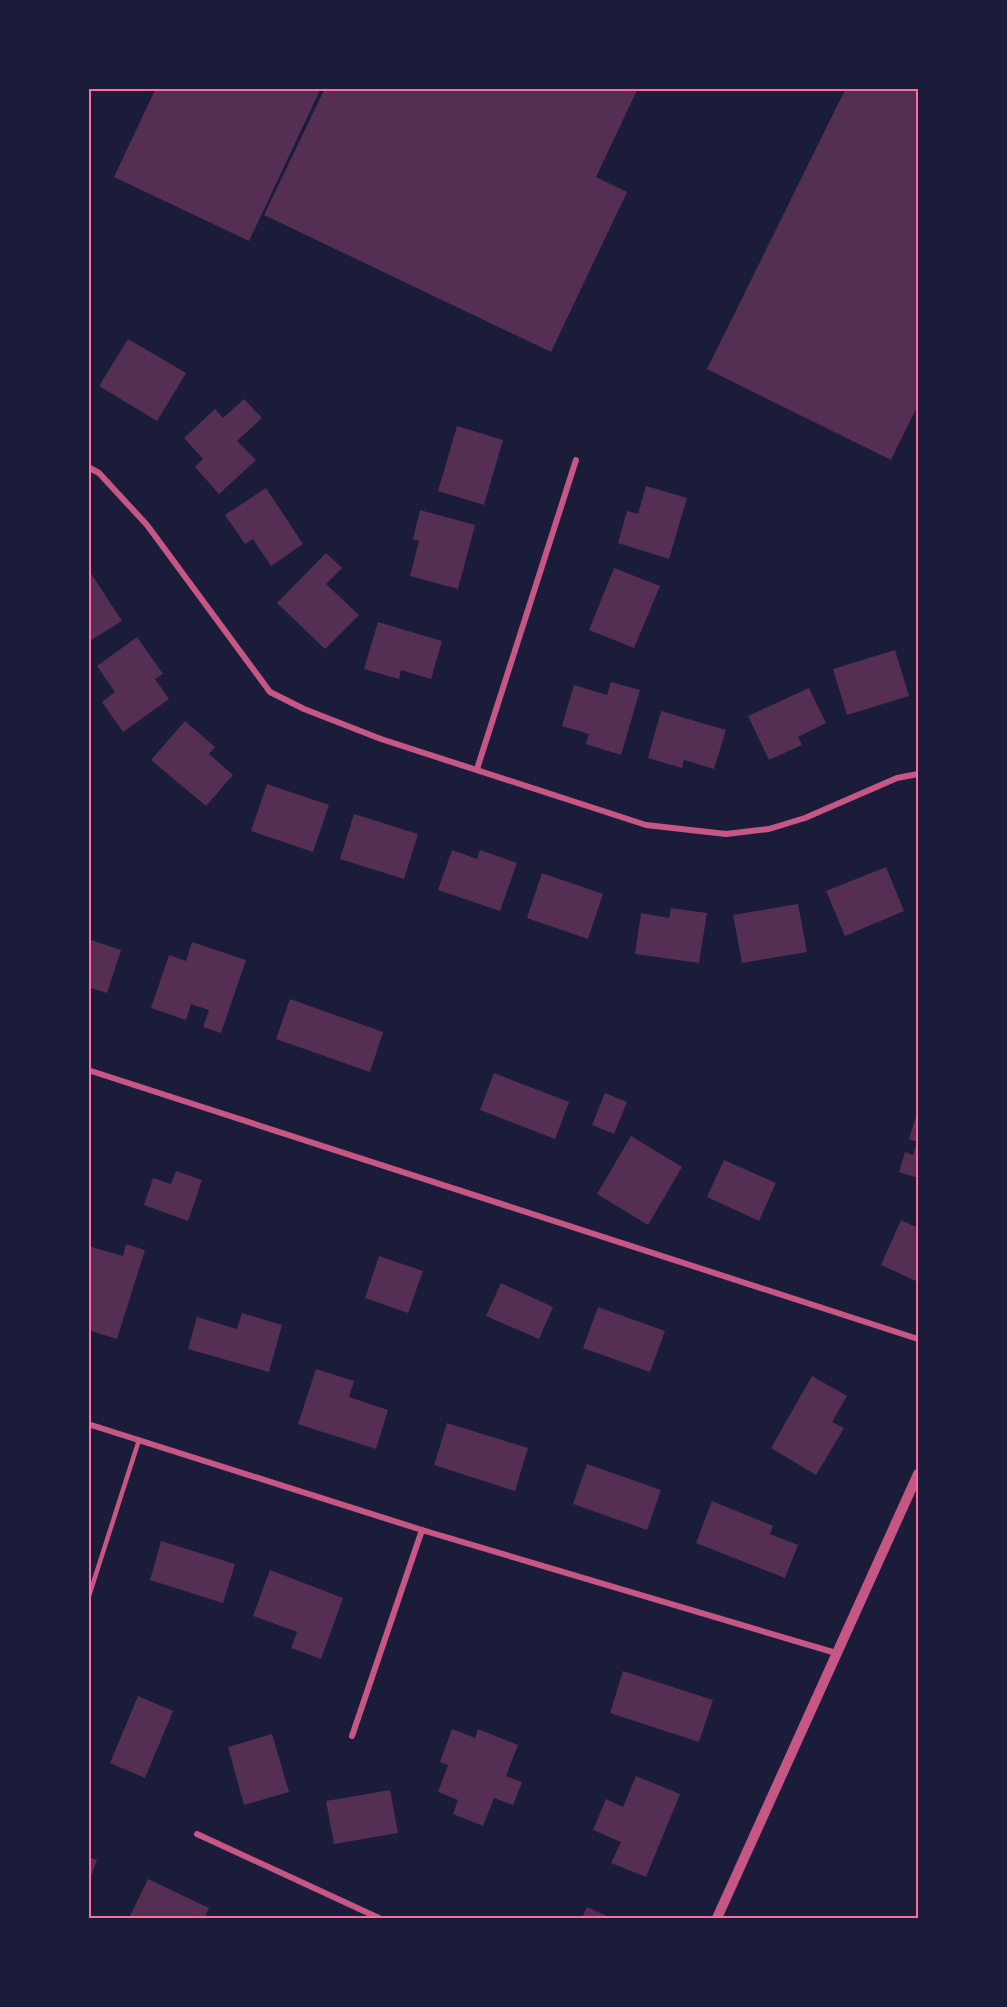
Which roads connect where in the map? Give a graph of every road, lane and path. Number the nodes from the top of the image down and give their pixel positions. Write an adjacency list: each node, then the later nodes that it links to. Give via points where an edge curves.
1 (576, 460): 3 (street)
2 (88, 467): 3 (street, via 99,473 147,525 270,692 304,710 381,739)
3 (477, 769): 4 (street, via 646,825 726,834 769,829 805,818 897,778)
4 (918, 774)
5 (88, 1070): 6 (street)
6 (918, 1339)
7 (88, 1424): 8 (street)
8 (139, 1440): 10 (street); 11 (lane)
9 (918, 1474): 12 (street)
10 (422, 1530): 12 (street); 13 (street)
11 (88, 1599)
12 (836, 1653): 16 (street)
13 (352, 1736)
14 (197, 1834): 15 (street)
15 (379, 1918)
16 (717, 1918)

